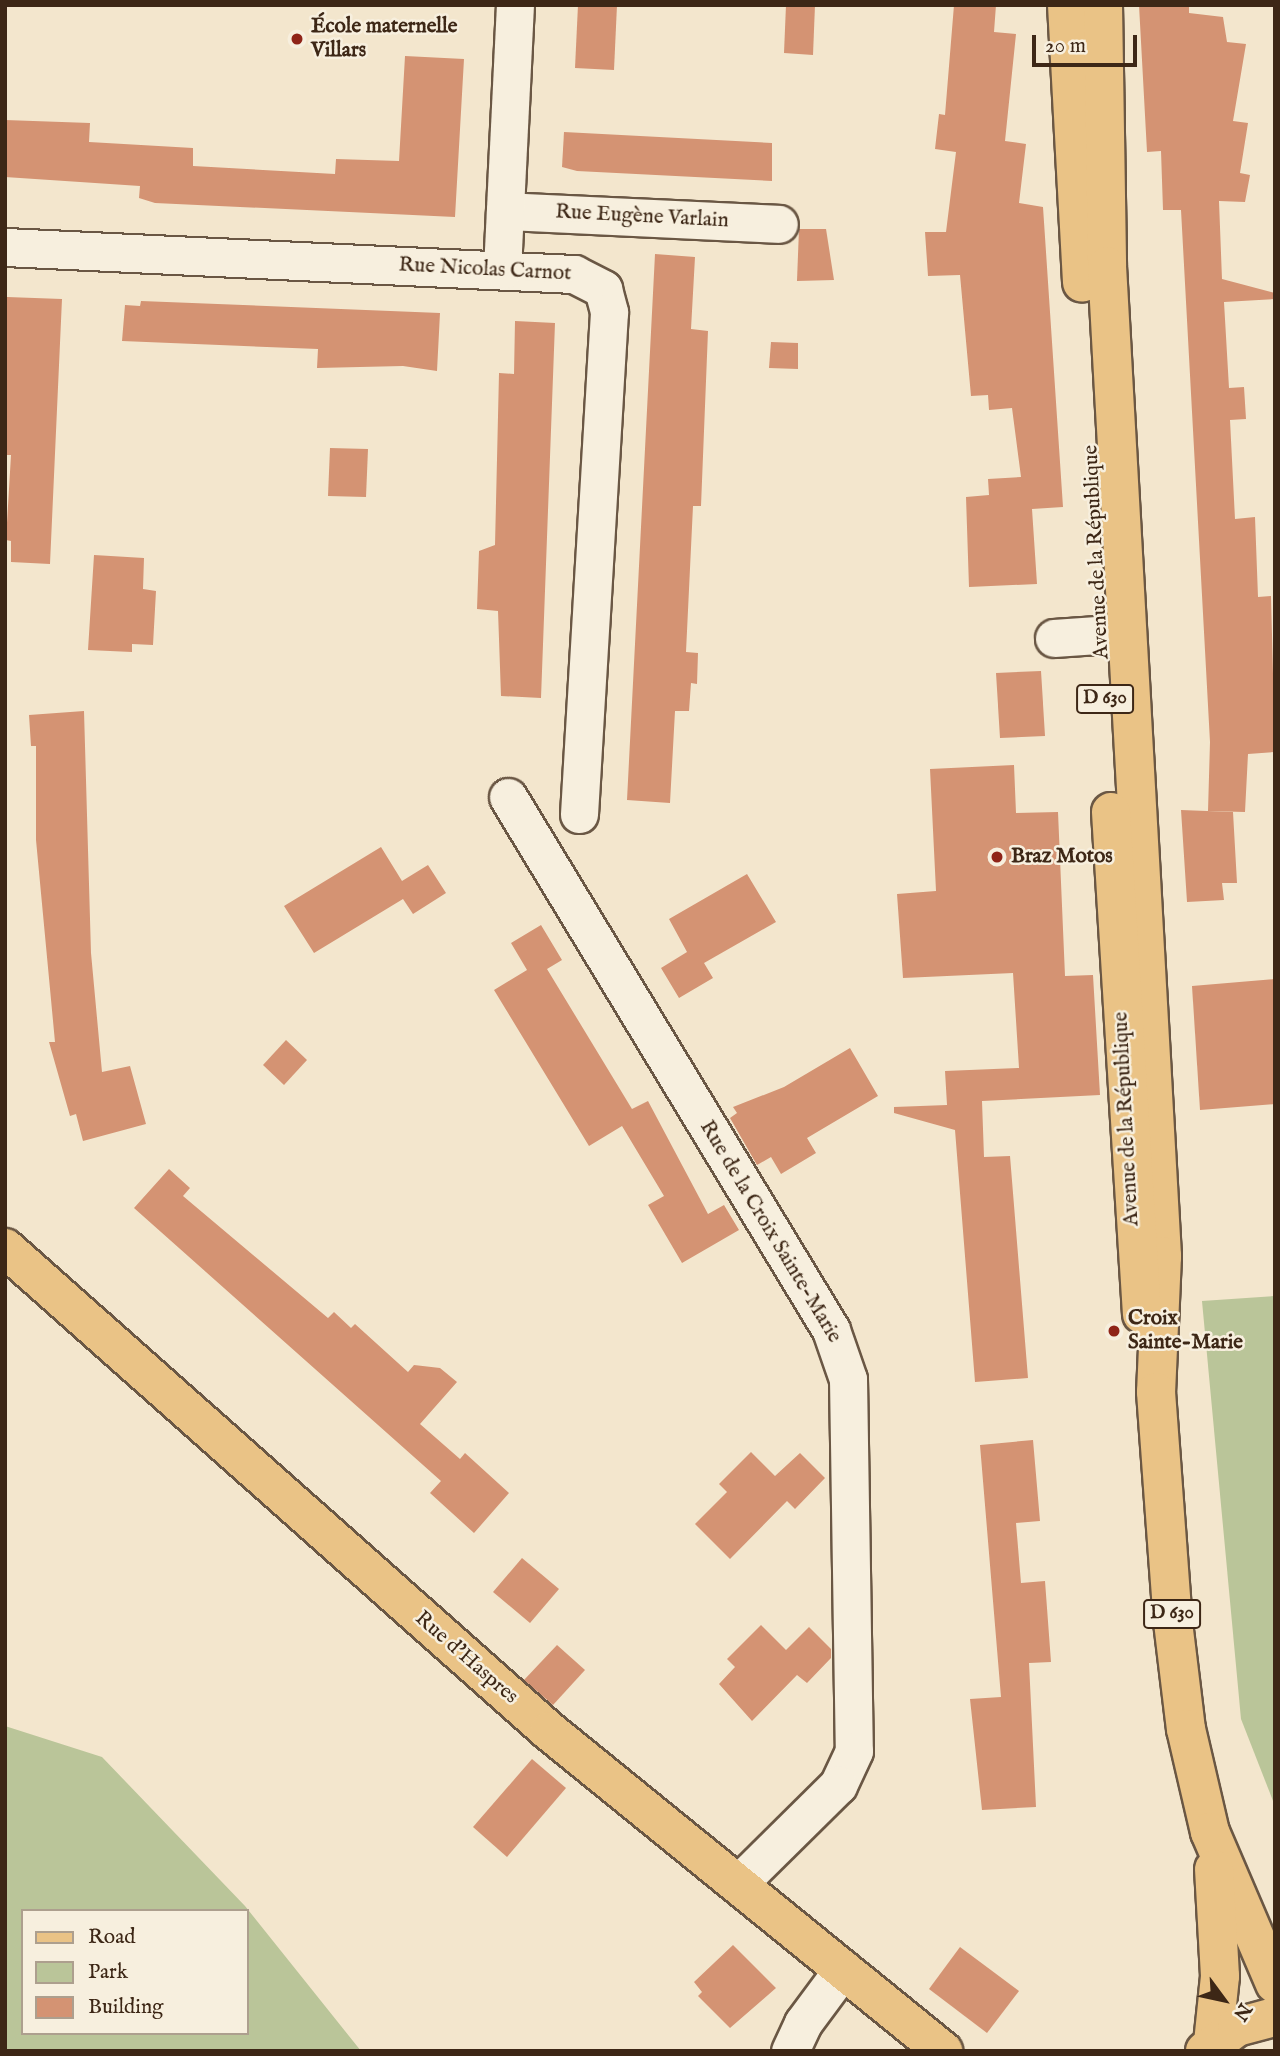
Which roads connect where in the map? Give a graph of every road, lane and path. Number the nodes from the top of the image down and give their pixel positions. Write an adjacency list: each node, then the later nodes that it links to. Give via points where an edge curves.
1 (515, 5): 4 (street)
2 (1067, 5): 8 (main road, Avenue de la République / D 630)
3 (1103, 5): 8 (main road, Avenue de la République / D 630)
4 (505, 211): 5 (street, Rue Eugène Varlain); 7 (street)
5 (779, 224)
6 (5, 247): 7 (street, Rue Nicolas Carnot)
7 (502, 270): 11 (street, Rue Nicolas Carnot, via 585,276 607,299)
8 (1114, 634): 9 (street); 13 (main road, Avenue de la République / D 630, via 1162,1256 1156,1392 1176,1663)
9 (1054, 639)
10 (508, 797): 14 (street, Rue de la Croix Sainte-Marie, via 831,1330 848,1379 853,1751 838,1785)
11 (579, 814)
12 (5, 1248): 14 (main road, Rue d'Haspres, via 531,1715)
13 (1210, 1832): 16 (main road, Avenue de la République / D 630); 18 (main road, Avenue de la République / D 630, via 1220,1976)
14 (738, 1884): 15 (main road, Rue d'Haspres)
15 (843, 1969): 19 (street, via 803,2023); 20 (main road, Rue d'Haspres)
16 (1275, 1984)
17 (1275, 2017): 18 (main road, via 1237,2027)
18 (1209, 2047)
19 (790, 2051)
20 (943, 2051)

